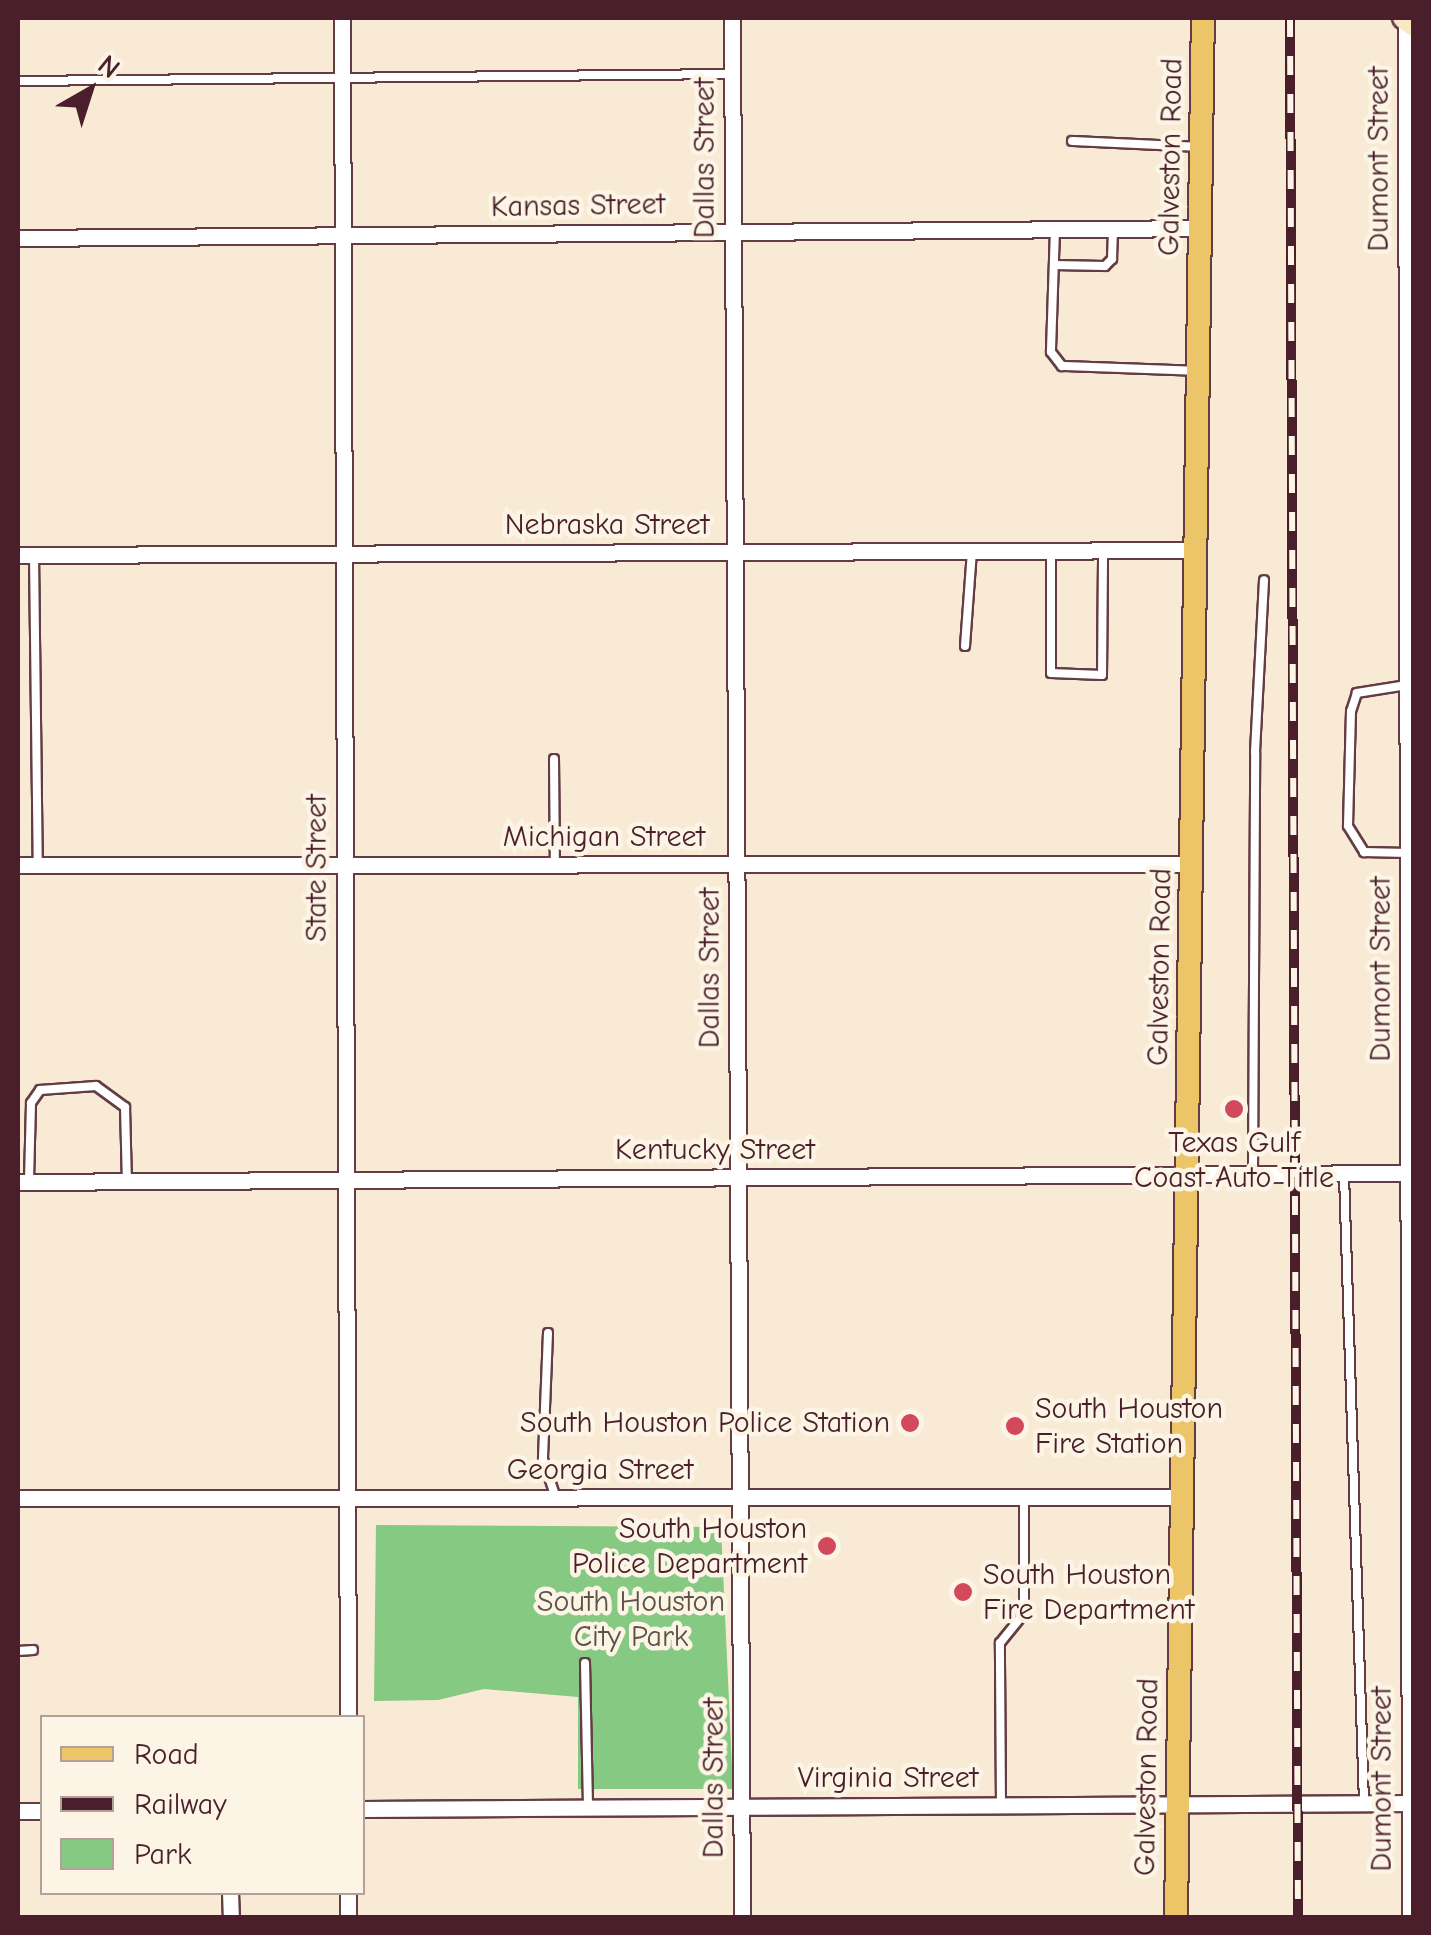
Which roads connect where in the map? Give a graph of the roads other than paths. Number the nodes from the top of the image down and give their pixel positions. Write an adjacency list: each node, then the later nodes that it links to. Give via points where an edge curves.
1 (342, 18): 6 (street, State Street)
2 (732, 18): 5 (street, Dallas Street)
3 (1203, 18): 9 (main road, Galveston Road)
4 (1407, 21): 18 (street, Dumont Street)
5 (732, 74): 6 (lane); 13 (street, Dallas Street)
6 (342, 79): 7 (lane); 14 (street, State Street)
7 (18, 81)
8 (1072, 140): 9 (lane)
9 (1201, 147): 10 (main road, Galveston Road)
10 (1200, 228): 12 (street, Kansas Street); 17 (main road, Galveston Road)
11 (1055, 229): 12 (street, Kansas Street); 13 (street, Kansas Street); 16 (lane)
12 (1112, 229): 16 (lane, via 1112,260 1105,266)
13 (733, 232): 14 (street, Kansas Street); 23 (street, Dallas Street)
14 (342, 236): 15 (street, Kansas Street); 24 (street, State Street)
15 (18, 238)
16 (1054, 266): 17 (lane, via 1051,352 1062,366)
17 (1198, 371): 22 (main road, Galveston Road)
18 (1410, 547): 28 (street, Dumont Street)
19 (972, 550): 20 (street, Nebraska Street); 23 (street, Nebraska Street); 27 (lane)
20 (1051, 550): 21 (street, Nebraska Street); 21 (lane, via 1051,673 1102,674)
21 (1102, 550): 22 (street, Nebraska Street)
22 (1196, 550): 32 (main road, Galveston Road)
23 (735, 552): 24 (street, Nebraska Street); 36 (street, Dallas Street)
24 (343, 554): 25 (street, Nebraska Street); 31 (street, State Street)
25 (26, 555): 34 (lane)
26 (1264, 580): 38 (lane, via 1255,752)
27 (965, 646)
28 (1408, 684): 30 (street, Dumont Street); 30 (lane, via 1357,693 1348,826 1364,852)
29 (554, 759): 35 (lane)
30 (1410, 856): 37 (street, Dumont Street)
31 (344, 864): 34 (street, Michigan Street); 35 (street, Michigan Street); 43 (street, State Street)
32 (1191, 864): 36 (street, Michigan Street); 41 (main road, Galveston Road)
33 (18, 865): 34 (street, Michigan Street)
34 (38, 865)
35 (555, 865): 36 (street, Michigan Street)
36 (736, 865): 42 (street, Dallas Street)
37 (1411, 1095): 40 (street, Dumont Street)
38 (1253, 1174): 39 (street, Kentucky Street); 41 (street, Kentucky Street)
39 (1344, 1174): 40 (street, Kentucky Street); 63 (lane)
40 (1411, 1174): 47 (street, Dumont Street)
41 (1187, 1175): 42 (street, Kentucky Street); 54 (main road, Galveston Road)
42 (738, 1178): 43 (street, Kentucky Street); 52 (street, Dallas Street)
43 (346, 1180): 45 (street, Kentucky Street); 50 (street, State Street)
44 (23, 1182): 45 (street, Kentucky Street); 45 (lane, via 31,1104 40,1090 96,1086 124,1107)
45 (128, 1182)
46 (548, 1333): 51 (lane, via 544,1459)
47 (1411, 1345): 48 (street, Dumont Street)
48 (1411, 1491): 55 (street, Dumont Street)
49 (18, 1498): 50 (street, Georgia Street)
50 (347, 1498): 51 (street, Georgia Street); 59 (street, State Street)
51 (556, 1498): 52 (street, Georgia Street)
52 (740, 1498): 53 (street, Georgia Street); 65 (street, Dallas Street)
53 (1024, 1498): 54 (street, Georgia Street); 64 (lane, via 1024,1614 1000,1643)
54 (1182, 1498): 62 (main road, Galveston Road)
55 (1411, 1534): 60 (street, Dumont Street)
56 (18, 1650): 57 (lane)
57 (33, 1650)
58 (585, 1663): 66 (lane)
59 (348, 1715)
60 (1411, 1768): 61 (street, Dumont Street)
61 (1411, 1803): 63 (street, Virginia Street); 70 (street, Dumont Street)
62 (1175, 1804): 63 (street, Virginia Street); 64 (street, Virginia Street); 69 (main road, Galveston Road)
63 (1364, 1804)
64 (1001, 1805): 65 (street, Virginia Street)
65 (742, 1807): 66 (street, Virginia Street); 68 (street, Dallas Street)
66 (588, 1808): 67 (street, Virginia Street)
67 (365, 1809)
68 (742, 1918)
69 (1176, 1918)
70 (1410, 1918)

